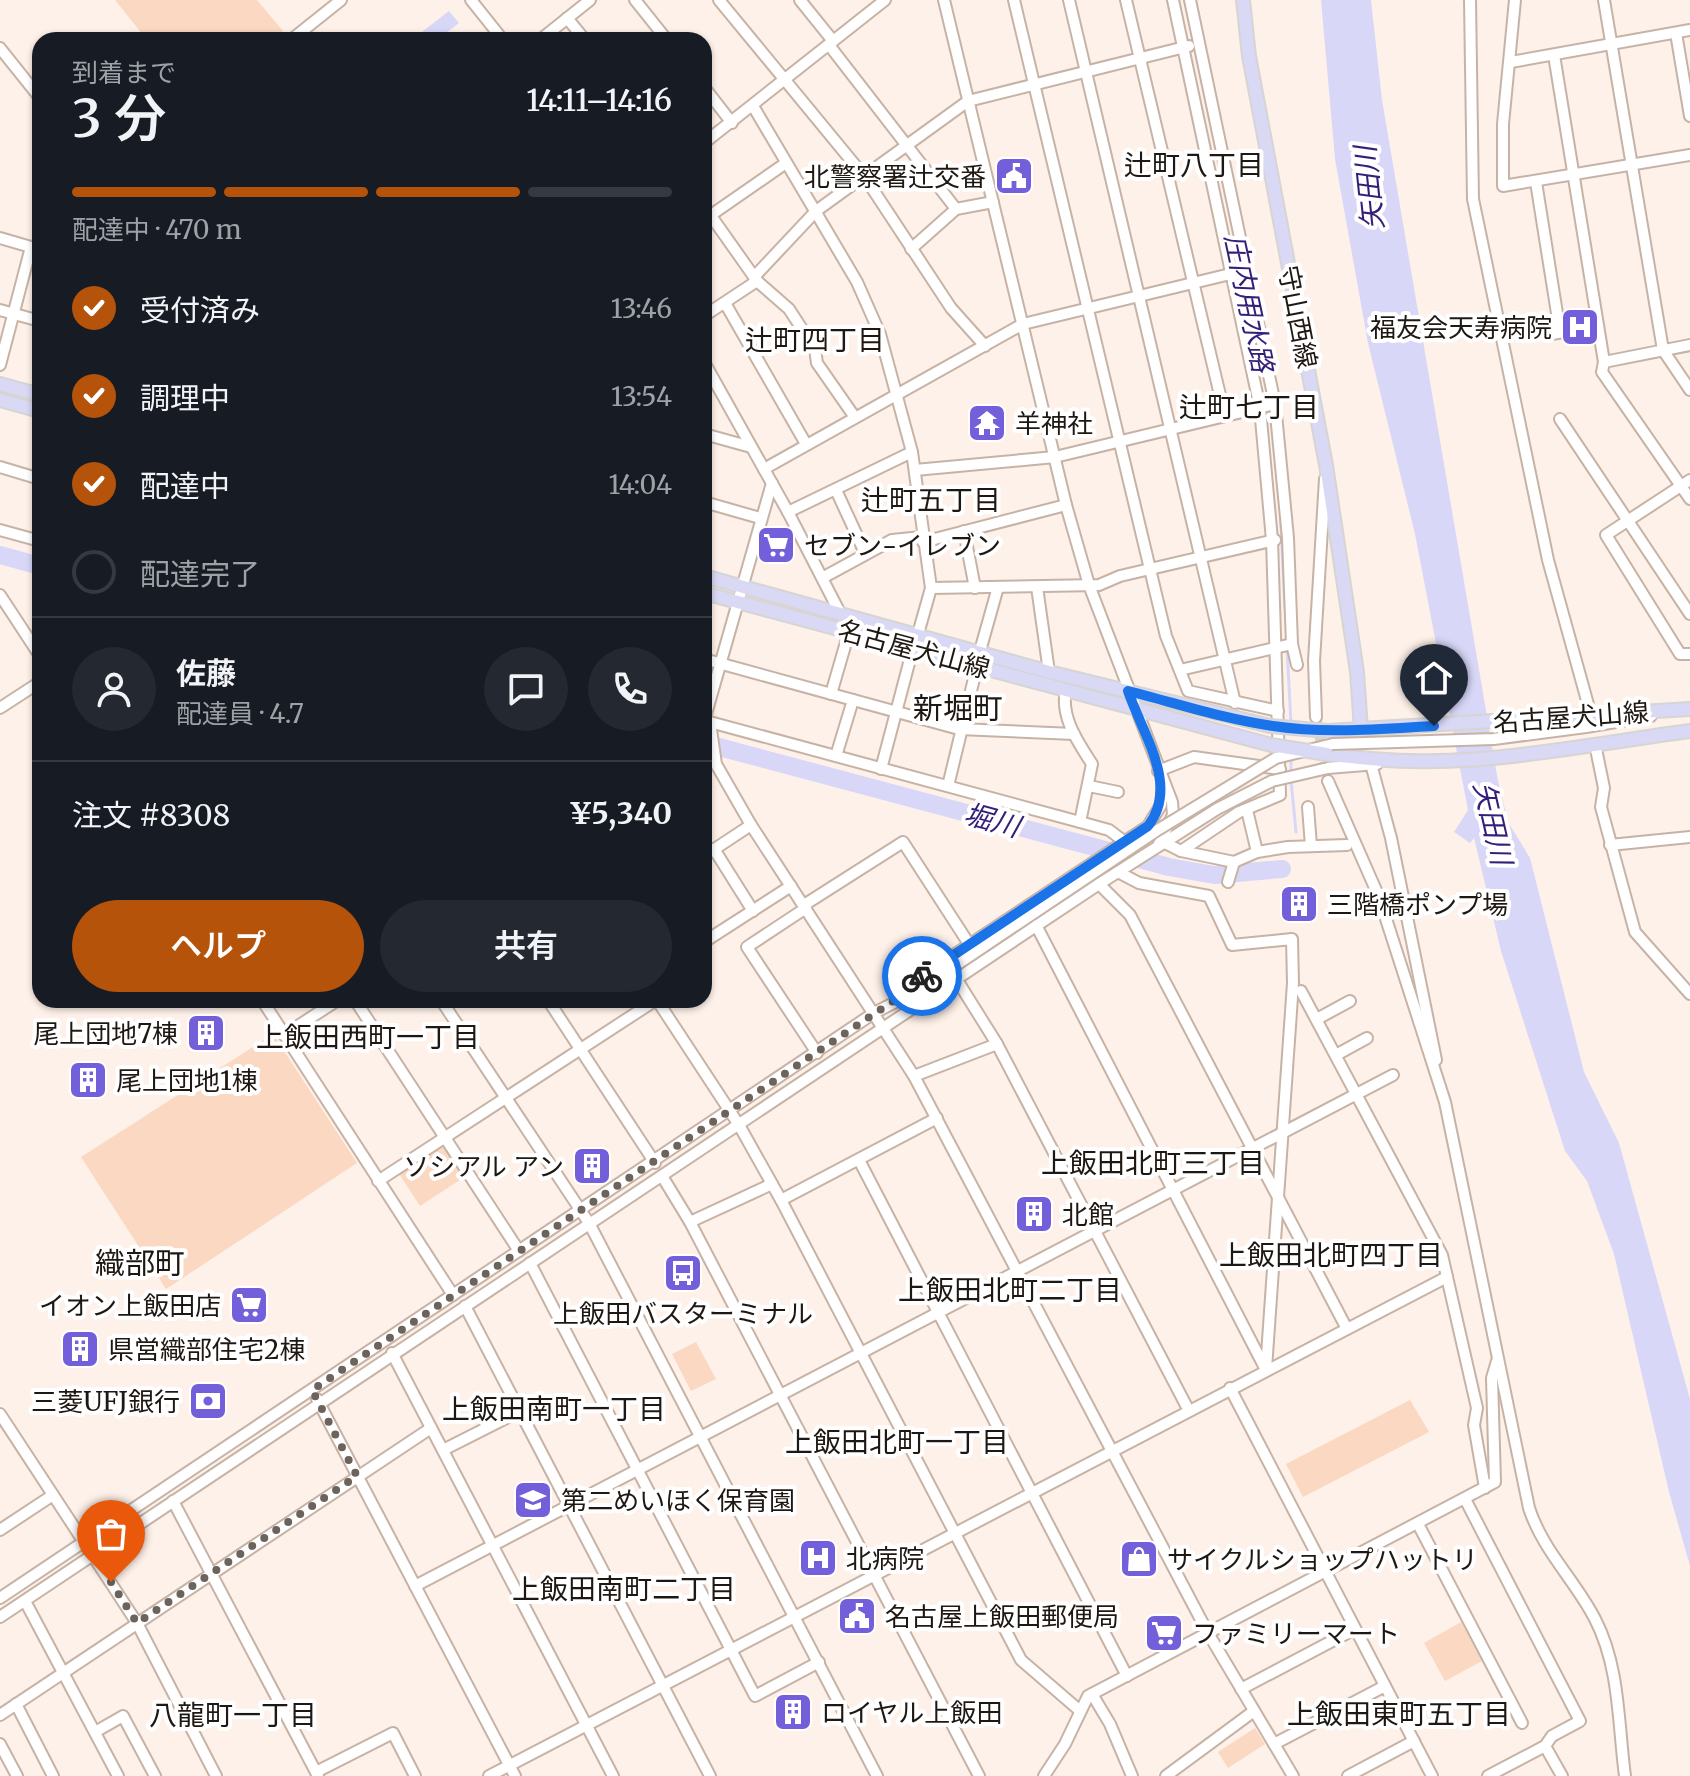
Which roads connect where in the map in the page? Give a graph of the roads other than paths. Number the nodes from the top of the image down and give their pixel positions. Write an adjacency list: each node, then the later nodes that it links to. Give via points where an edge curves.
1 (341, 0): 20 (street)
2 (471, 0): 21 (street)
3 (590, 0): 18 (street)
4 (635, 0): 24 (street)
5 (719, 0): 35 (street)
6 (800, 0): 26 (street)
7 (944, 0): 39 (street)
8 (1014, 0): 36 (street)
9 (1069, 0): 34 (street)
10 (1126, 0): 32 (street)
11 (1173, 0): 29 (street)
12 (1190, 0): 27 (street)
13 (1243, 0): 97 (main road, 守山西線)
14 (1470, 0): 160 (street, via 1473,199)
15 (1515, 0): 33 (street)
16 (1604, 0): 28 (street)
17 (883, 1): 26 (street)
18 (567, 18): 22 (street); 23 (street)
19 (1690, 30): 25 (street)
20 (301, 32)
21 (497, 32)
22 (550, 32)
23 (578, 32)
24 (661, 32)
25 (1676, 33): 28 (street); 41 (street)
26 (831, 43): 35 (street); 44 (street)
27 (1199, 44): 29 (street); 58 (street)
28 (1612, 45): 31 (street); 47 (street)
29 (1184, 47): 32 (street); 59 (street)
30 (0, 48): 37 (street)
31 (1554, 55): 33 (street); 48 (street)
32 (1139, 58): 34 (street); 61 (street)
33 (1511, 62): 50 (street, via 1503,186)
34 (1086, 71): 36 (street); 62 (street)
35 (782, 80): 40 (street); 49 (street)
36 (1034, 83): 39 (street); 64 (street)
37 (32, 88)
38 (712, 97): 42 (street)
39 (968, 101): 44 (street); 51 (street)
40 (753, 106): 42 (street); 46 (street)
41 (1690, 116)
42 (732, 123): 43 (street)
43 (712, 137)
44 (907, 146): 49 (street); 53 (street)
45 (1690, 155): 47 (street)
46 (786, 163): 52 (street); 54 (street)
47 (1631, 166): 48 (street); 75 (street)
48 (1574, 175): 50 (street); 70 (street)
49 (864, 176): 54 (street); 57 (street)
50 (1536, 182): 71 (street)
51 (993, 202): 53 (street); 69 (street)
52 (712, 207)
53 (956, 209): 57 (street)
54 (816, 211): 60 (street); 82 (street, via 880,334)
55 (712, 217): 60 (street)
56 (0, 238): 67 (street, via 31,247)
57 (911, 249): 74 (street)
58 (1247, 270): 59 (street); 84 (street)
59 (1231, 274): 61 (street); 85 (street)
60 (756, 279): 63 (street); 87 (street, via 789,309 815,349 818,365)
61 (1192, 283): 62 (street); 88 (street)
62 (1139, 296): 64 (street); 90 (street)
63 (725, 303): 66 (street); 93 (street)
64 (1088, 308): 69 (street); 92 (street)
65 (0, 310): 67 (street)
66 (712, 311)
67 (13, 314): 68 (street); 77 (street)
68 (32, 319)
69 (1023, 324): 74 (street); 96 (street)
70 (1598, 326): 71 (street); 76 (street)
71 (1560, 332): 72 (street)
72 (1546, 335)
73 (1690, 345): 75 (street)
74 (985, 346): 82 (street)
75 (1663, 350): 76 (street); 80 (street)
76 (1604, 362): 103 (street, via 1602,372)
77 (0, 365)
78 (712, 376): 94 (street)
79 (0, 384): 81 (main road)
80 (1690, 390)
81 (32, 393)
82 (896, 393): 87 (street); 95 (street)
83 (0, 400): 86 (main road)
84 (1275, 404): 85 (street); 113 (street)
85 (1260, 408): 88 (street); 116 (street)
86 (32, 409)
87 (854, 416): 93 (street)
88 (1225, 416): 90 (street)
89 (1560, 419): 110 (street)
90 (1171, 430): 92 (street); 118 (street)
91 (712, 436): 94 (street)
92 (1120, 441): 96 (street); 119 (street)
93 (806, 444): 99 (street)
94 (751, 447): 99 (street)
95 (912, 452): 100 (street); 104 (street)
96 (1055, 457): 100 (street); 107 (street)
97 (1326, 465): 159 (street, via 1314,661); 163 (main road, 守山西線)
98 (0, 467): 101 (street)
99 (764, 469): 102 (street)
100 (915, 470): 115 (street)
101 (32, 477)
102 (772, 483): 108 (street); 109 (street)
103 (1685, 483): 105 (street); 110 (street)
104 (836, 490): 108 (street); 117 (street)
105 (1690, 499)
106 (712, 504): 109 (street)
107 (1066, 505): 112 (street); 122 (street)
108 (788, 512): 120 (street)
109 (760, 518): 123 (street)
110 (1629, 520): 132 (street); 139 (street, via 1606,535 1680,654)
111 (0, 530): 114 (street)
112 (964, 531): 115 (street); 127 (street)
113 (1288, 538): 116 (street); 135 (street)
114 (32, 539)
115 (922, 540): 117 (street, via 892,540); 126 (street)
116 (1272, 540): 118 (street); 135 (street)
117 (865, 553): 120 (street)
118 (1201, 557): 119 (street); 140 (street)
119 (1151, 569): 122 (street); 145 (street, via 1166,636)
120 (824, 577): 131 (street)
121 (712, 578): 123 (main road, 名古屋犬山線)
122 (1089, 585): 125 (street); 149 (street)
123 (742, 586): 130 (street); 131 (main road, 名古屋犬山線)
124 (998, 587): 125 (street); 127 (street); 138 (street)
125 (1037, 587): 146 (street)
126 (931, 588): 127 (street); 134 (street)
127 (975, 588)
128 (712, 595): 130 (main road, 名古屋犬山線)
129 (2, 602): 136 (street)
130 (737, 603): 133 (main road, 名古屋犬山線); 142 (street)
131 (840, 613): 134 (main road, 名古屋犬山線)
132 (1690, 614)
133 (849, 632): 137 (main road, 名古屋犬山線); 150 (street)
134 (918, 634): 138 (main road, 名古屋犬山線)
135 (1282, 644): 140 (street); 143 (street); 157 (street)
136 (32, 645)
137 (913, 648): 144 (main road, 名古屋犬山線); 158 (street)
138 (980, 651): 146 (main road, 名古屋犬山線)
139 (1690, 654)
140 (1224, 658): 145 (street); 153 (street)
141 (712, 662): 142 (street)
142 (720, 664): 150 (street); 152 (street)
143 (1297, 665)
144 (977, 666): 148 (main road, 名古屋犬山線); 162 (street)
145 (1180, 670): 153 (street, via 1188,691)
146 (1049, 672): 149 (main road, 名古屋犬山線)
147 (32, 687): 154 (street)
148 (1066, 690): 155 (main road, 名古屋犬山線); 165 (street, via 1063,703)
149 (1128, 691): 155 (street); 163 (main road, 名古屋犬山線, bridge, via 1270,726)
150 (831, 694): 151 (street)
151 (853, 700): 158 (street); 168 (street)
152 (712, 701)
153 (1235, 703): 157 (street)
154 (0, 708)
155 (1134, 709): 169 (main road, 名古屋犬山線, bridge, via 1271,745); 172 (street)
156 (1690, 709): 160 (main road, 名古屋犬山線)
157 (1278, 711): 171 (street)
158 (897, 712): 162 (street); 170 (street)
159 (1316, 717)
160 (1586, 719): 163 (main road, 名古屋犬山線); 204 (street, bridge, via 1494,739 1333,744 1276,758 1156,831 919,990)
161 (712, 725): 168 (street)
162 (959, 729): 165 (street); 175 (street)
163 (1368, 730)
164 (1690, 731): 166 (main road, 名古屋犬山線)
165 (1074, 734): 176 (street, via 1092,764)
166 (1593, 745): 169 (main road, 名古屋犬山線, via 1455,763); 185 (street)
167 (712, 747): 181 (street)
168 (836, 756): 170 (street)
169 (1381, 763): 187 (street, bridge, via 1272,781); 226 (street, via 1391,838)
170 (881, 769): 175 (street)
171 (1280, 769): 172 (street, via 1194,757); 179 (street, via 1280,795)
172 (1158, 771): 174 (street)
173 (1328, 781): 226 (street, via 1379,897)
174 (1163, 785): 183 (street, via 1156,816); 187 (street, via 1173,815)
175 (948, 786): 180 (street)
176 (1089, 786): 177 (street); 180 (street)
177 (1118, 792)
178 (1308, 807): 186 (street)
179 (1247, 810): 189 (street); 190 (street)
180 (1080, 822): 183 (street, via 1109,830)
181 (751, 825): 188 (street); 195 (street)
182 (1690, 837): 185 (street)
183 (1120, 844): 200 (street)
184 (1347, 845): 186 (street)
185 (1610, 845): 203 (street, via 1635,932)
186 (1311, 846): 190 (street)
187 (1158, 847): 189 (street); 192 (street)
188 (714, 849): 197 (street)
189 (1181, 851): 191 (street)
190 (1257, 852): 191 (street)
191 (1233, 865): 193 (street)
192 (1121, 870): 194 (street); 230 (street, via 1139,883 1209,896 1232,945 1292,939)
193 (1228, 882)
194 (1099, 884): 198 (street); 232 (street, via 1130,915)
195 (791, 886): 196 (street); 197 (street)
196 (805, 907): 200 (street, via 903,842); 213 (street); 220 (street, via 747,947)
197 (753, 911): 199 (street)
198 (1036, 925): 201 (street); 238 (street)
199 (712, 937)
200 (969, 944): 204 (street)
201 (957, 980): 215 (street); 218 (street)
202 (1301, 991): 214 (street)
203 (1690, 994)
204 (895, 1000): 213 (street)
205 (1350, 1001): 214 (street)
206 (267, 1008): 216 (street)
207 (326, 1008): 216 (street)
208 (360, 1008): 231 (street)
209 (446, 1008): 225 (street)
210 (553, 1008): 219 (street)
211 (644, 1008): 219 (street)
212 (661, 1008): 227 (street)
213 (874, 1013): 215 (street); 220 (street)
214 (1317, 1019): 221 (street)
215 (884, 1027): 223 (street); 229 (street)
216 (284, 1035): 236 (street)
217 (1367, 1038): 221 (street)
218 (997, 1044): 223 (street); 244 (street)
219 (580, 1050): 225 (street); 234 (street)
220 (817, 1053): 227 (street)
221 (1336, 1055): 224 (street)
222 (1393, 1075): 224 (street)
223 (914, 1076): 228 (street)
224 (1356, 1094): 230 (street); 248 (street, via 1442,1255)
225 (505, 1099): 231 (street); 241 (street)
226 (1445, 1102): 255 (street)
227 (730, 1111): 229 (street); 234 (street)
228 (937, 1118): 233 (street); 247 (street)
229 (739, 1125): 235 (street); 237 (street)
230 (1283, 1132): 232 (street); 240 (street)
231 (445, 1138): 236 (street); 245 (street)
232 (1252, 1149): 238 (street); 240 (street)
233 (859, 1160): 239 (street); 251 (street)
234 (655, 1163): 241 (street)
235 (662, 1176): 242 (street); 243 (street)
236 (378, 1181): 249 (street)
237 (772, 1184): 239 (street); 242 (street)
238 (1173, 1190): 244 (street); 256 (street)
239 (781, 1200): 254 (street)
240 (1279, 1202): 252 (street); 256 (street)
241 (580, 1211): 243 (street); 245 (street)
242 (690, 1222): 259 (street)
243 (589, 1223): 246 (street); 266 (street)
244 (1096, 1231): 247 (street); 261 (street)
245 (519, 1251): 249 (street)
246 (530, 1263): 250 (street); 269 (street)
247 (1018, 1273): 251 (street); 267 (street)
248 (1447, 1277): 252 (street); 271 (street, via 1477,1408 1474,1425)
249 (453, 1295): 258 (street)
250 (465, 1306): 253 (street); 262 (street)
251 (939, 1314): 254 (street); 272 (street)
252 (1347, 1329): 256 (street)
253 (392, 1353): 260 (street); 265 (street)
254 (861, 1353): 259 (street); 279 (street)
255 (1497, 1359): 271 (street, via 1492,1378 1495,1482); 334 (street, via 1535,1526 1595,1617 1614,1673)
256 (1266, 1369): 257 (street)
257 (1230, 1388): 261 (street); 283 (street)
258 (312, 1390): 260 (street); 280 (street)
259 (781, 1395): 266 (street); 285 (street)
260 (319, 1402): 270 (street); 275 (street)
261 (1188, 1409): 267 (street)
262 (520, 1411): 268 (street); 276 (street)
263 (0, 1414): 264 (street)
264 (4, 1428): 273 (street)
265 (431, 1428): 268 (street); 270 (street)
266 (701, 1436): 269 (street); 289 (street)
267 (1110, 1449): 272 (street); 293 (street)
268 (443, 1450): 281 (street)
269 (637, 1470): 276 (street); 294 (street)
270 (357, 1476): 284 (street); 286 (street)
271 (1485, 1488): 274 (street)
272 (1032, 1493): 279 (street); 297 (street)
273 (53, 1495): 278 (street); 280 (street)
274 (1465, 1499): 277 (street); 312 (street, via 1580,1721 1552,1736)
275 (173, 1501): 282 (street); 284 (street)
276 (569, 1505): 281 (street); 298 (street)
277 (1418, 1524): 283 (street); 306 (street)
278 (0, 1530)
279 (954, 1533): 285 (street); 303 (street, via 1021,1660)
280 (84, 1542): 282 (street); 287 (street)
281 (493, 1546): 286 (street); 307 (street)
282 (93, 1555): 288 (street); 291 (street)
283 (1327, 1571): 292 (street); 293 (street)
284 (211, 1573): 291 (street); 314 (street)
285 (874, 1574): 289 (street); 325 (street)
286 (415, 1586): 313 (street)
287 (0, 1598)
288 (25, 1601): 290 (street); 296 (street)
289 (795, 1616): 294 (street); 295 (street)
290 (0, 1617)
291 (137, 1623): 296 (street); 319 (street)
292 (1355, 1629): 299 (street); 300 (street)
293 (1208, 1633): 297 (street); 300 (street)
294 (731, 1649): 295 (street, via 755,1696); 298 (street)
295 (819, 1662): 324 (street)
296 (64, 1672): 302 (street); 308 (street)
297 (1127, 1676): 301 (street)
298 (663, 1685): 307 (street); 323 (street)
299 (1385, 1686): 309 (street); 311 (street)
300 (1241, 1689): 304 (street)
301 (1092, 1694): 303 (street); 327 (street)
302 (16, 1704): 305 (street); 316 (street)
303 (1079, 1710): 326 (street)
304 (1254, 1711): 311 (street); 328 (street)
305 (0, 1715)
306 (1522, 1723)
307 (587, 1725): 313 (street); 322 (street)
308 (95, 1732): 317 (street); 318 (street, via 123,1716)
309 (1414, 1741): 330 (street); 331 (street)
310 (0, 1744): 315 (street)
311 (1274, 1744): 329 (street)
312 (1545, 1746): 332 (street); 333 (street)
313 (512, 1771): 321 (street)
314 (317, 1774): 320 (street, via 393,1733)
315 (17, 1776)
316 (53, 1776)
317 (118, 1776)
318 (155, 1776)
319 (216, 1776)
320 (415, 1776)
321 (489, 1776)
322 (613, 1776)
323 (710, 1776)
324 (877, 1776)
325 (979, 1776)
326 (1044, 1776)
327 (1132, 1776)
328 (1166, 1776)
329 (1293, 1776)
330 (1348, 1776)
331 (1432, 1776)
332 (1488, 1776)
333 (1562, 1776)
334 (1625, 1776)

